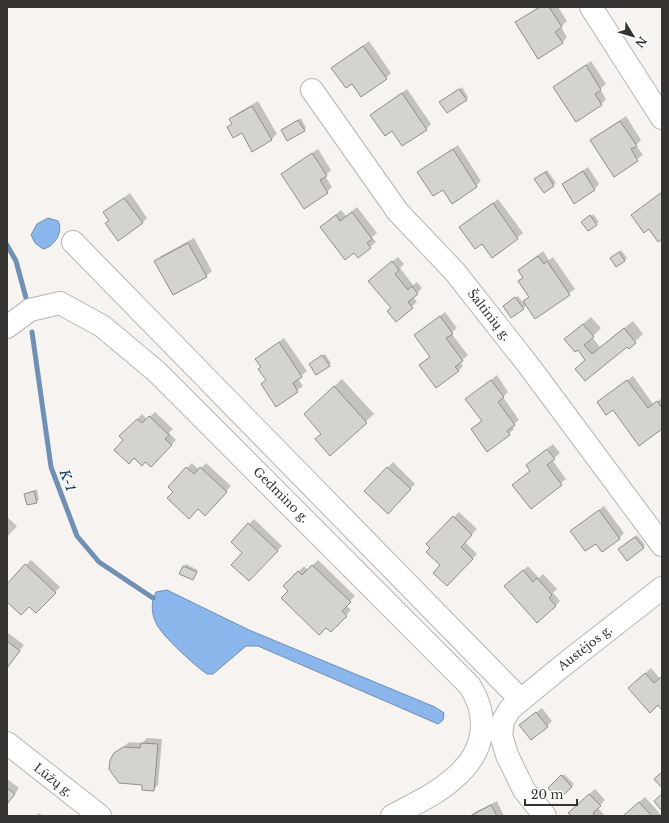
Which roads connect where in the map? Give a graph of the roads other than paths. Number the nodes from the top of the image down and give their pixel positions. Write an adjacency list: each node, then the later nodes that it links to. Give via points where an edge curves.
1 (591, 7): 3 (street)
2 (312, 90): 6 (street, Šaltinių g., via 398,212 455,272 529,366)
3 (662, 118)
4 (73, 242): 8 (street)
5 (7, 327): 11 (street, Gedmino g., via 30,310 60,303 102,326 157,372 470,686 477,697 483,720 481,739 475,754 453,780)
6 (662, 545)
7 (662, 588): 8 (street, Austėjos g., via 561,666)
8 (516, 705): 12 (street, via 503,720 501,735 506,755 524,790)
9 (7, 744): 10 (street, Lūžų g.)
10 (100, 816)
11 (392, 816)
12 (545, 816)

